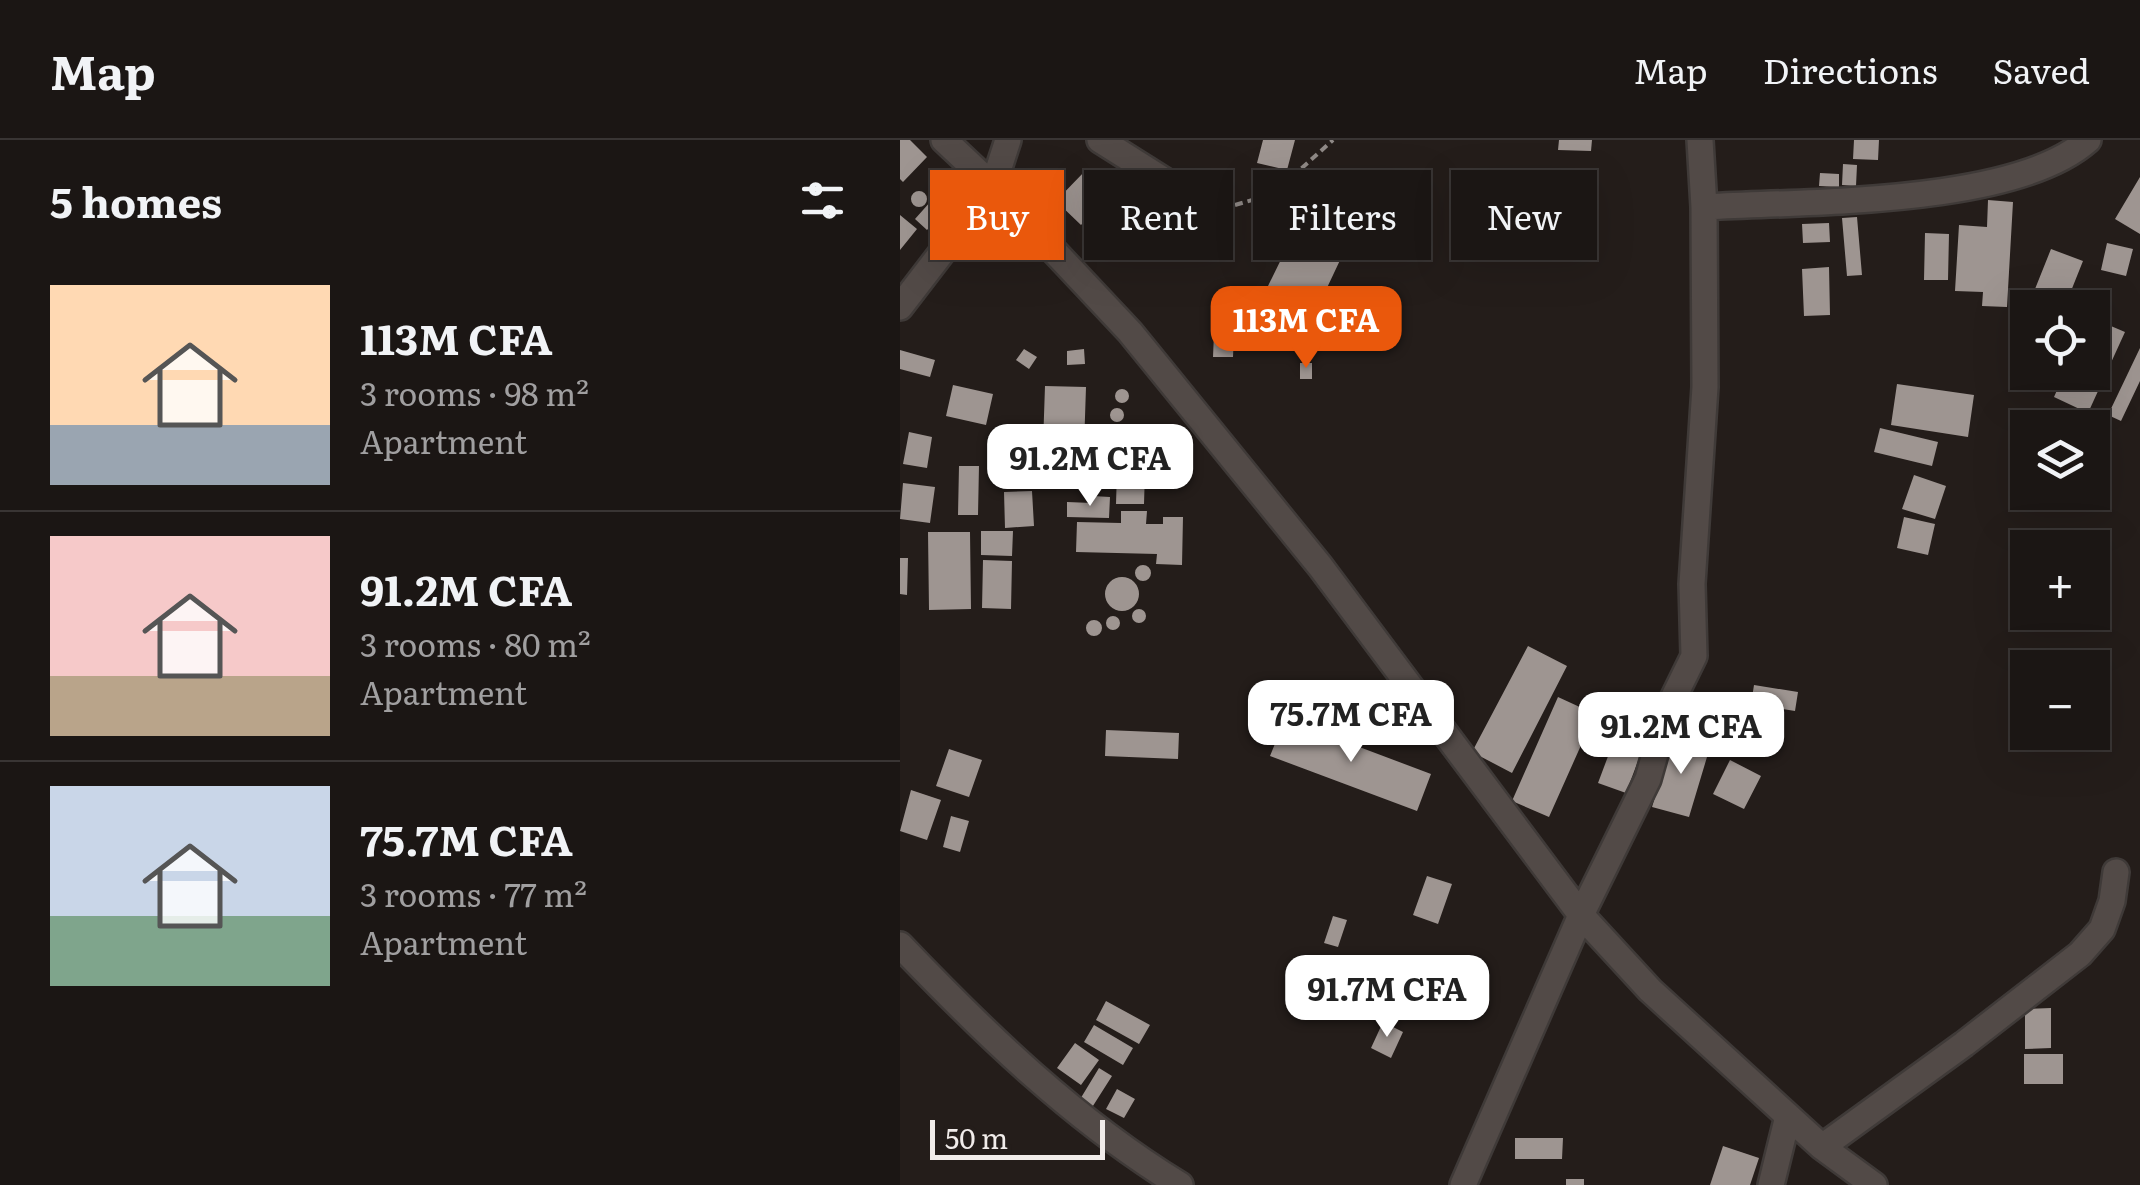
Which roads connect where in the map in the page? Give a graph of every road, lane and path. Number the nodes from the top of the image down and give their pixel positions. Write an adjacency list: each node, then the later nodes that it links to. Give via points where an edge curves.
1 (944, 140): 7 (street)
2 (1008, 140): 8 (street)
3 (1100, 140): 9 (street)
4 (1333, 140): 10 (path, via 1273,194)
5 (1700, 140): 11 (street)
6 (2088, 140): 11 (street, via 2035,171 1972,188)
7 (976, 170)
8 (998, 170)
9 (1148, 170)
10 (1233, 204)
11 (1704, 208): 16 (street, via 1694,656 1666,711 1648,779)
12 (936, 260): 14 (street)
13 (1062, 260): 16 (street, via 1130,332 1284,522)
14 (900, 307)
15 (2116, 872): 19 (street, via 2102,929 2080,954)
16 (1581, 915): 18 (street, via 1650,990); 21 (street)
17 (900, 945): 20 (street, via 1018,1061 1128,1153)
18 (1788, 1116): 19 (street); 22 (street)
19 (1822, 1146): 23 (street)
20 (1180, 1185)
21 (1463, 1185)
22 (1770, 1185)
23 (1874, 1185)

